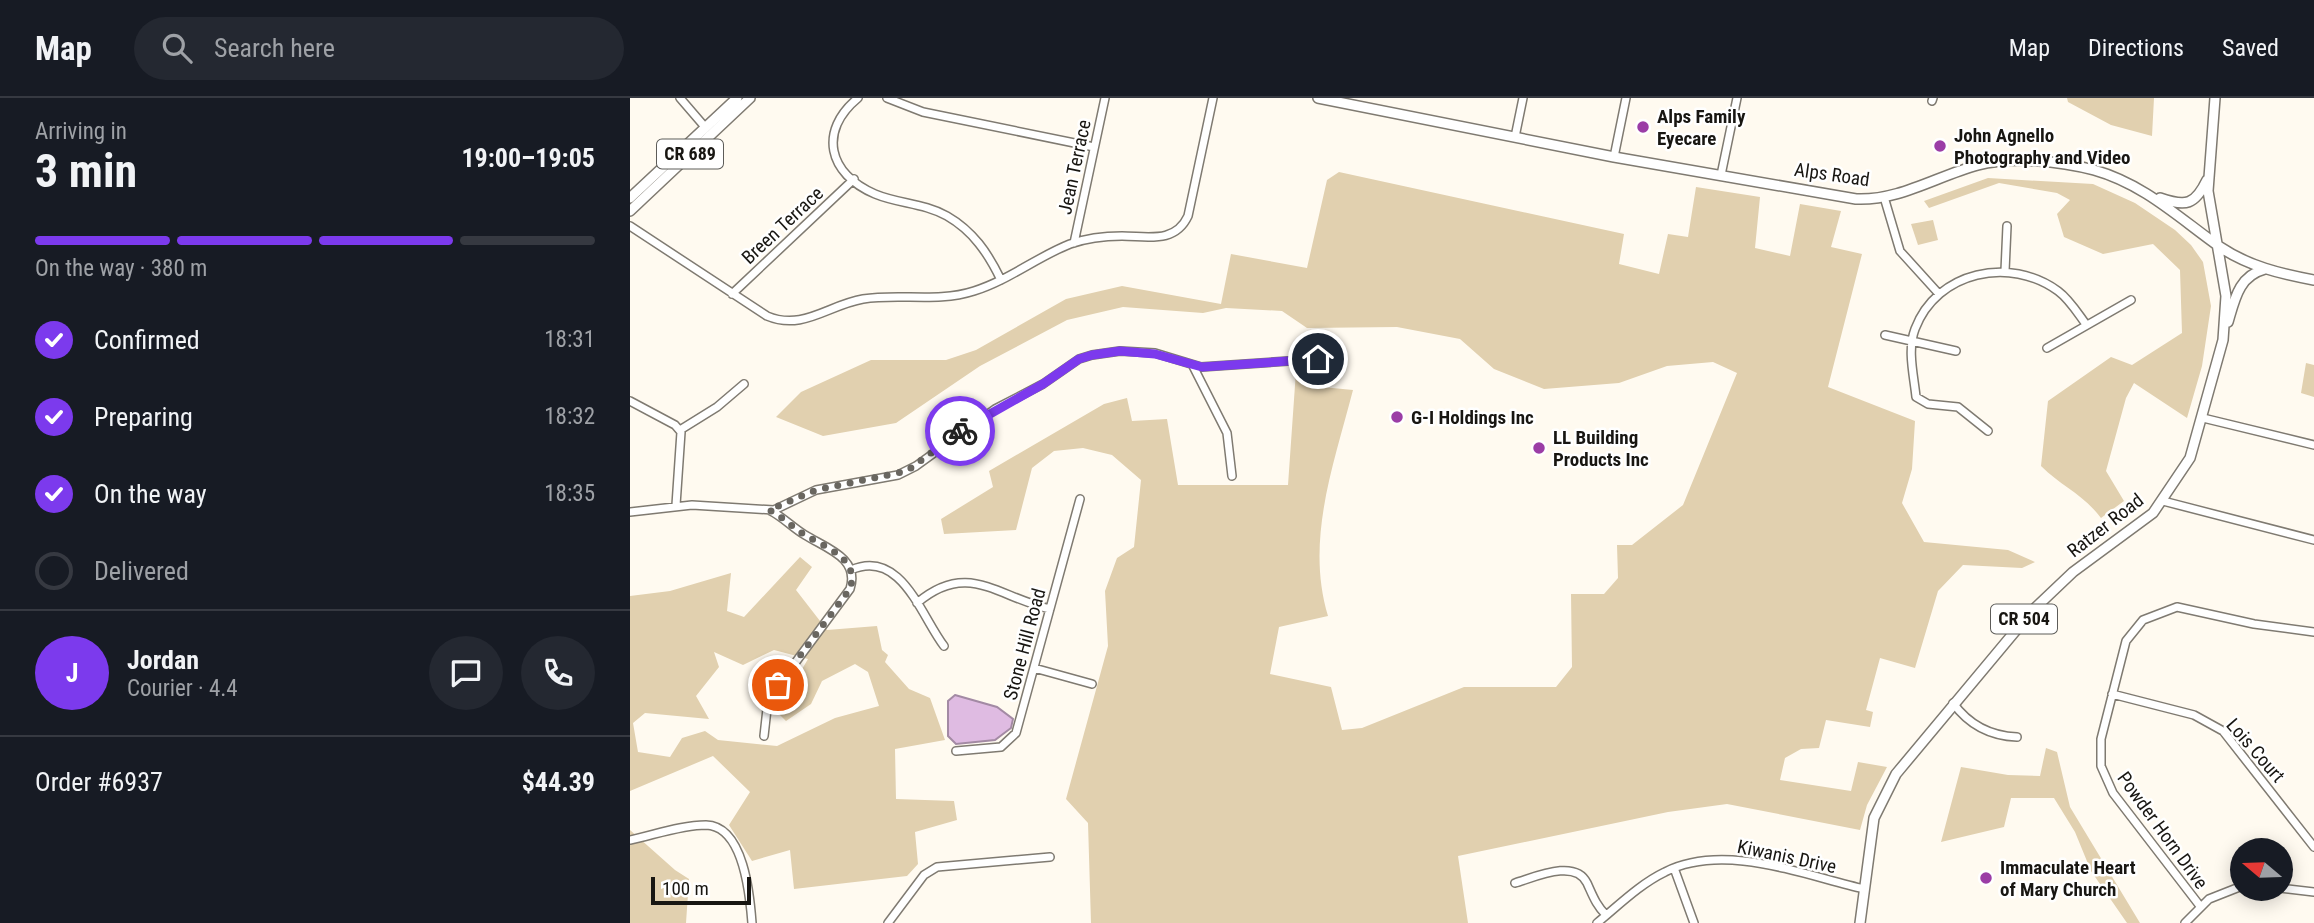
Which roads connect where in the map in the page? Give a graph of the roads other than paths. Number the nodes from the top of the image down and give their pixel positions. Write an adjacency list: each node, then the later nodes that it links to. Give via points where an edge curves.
1 (680, 98): 13 (street)
2 (737, 98): 13 (main road, CR 689)
3 (750, 98): 23 (main road, CR 689)
4 (858, 98): 19 (street, via 839,118 832,139 835,154)
5 (887, 98): 15 (street, via 923,112)
6 (1105, 98): 15 (street, Jean Terrace)
7 (1213, 98): 26 (street, via 1183,225 1162,237 1110,236)
8 (1318, 98): 14 (main road, Alps Road)
9 (1523, 98): 14 (street)
10 (1626, 98): 16 (street)
11 (1737, 98): 17 (street)
12 (2215, 98): 18 (main road, Ratzer Road)
13 (705, 127): 22 (main road, CR 689)
14 (1515, 137): 16 (main road, Alps Road)
15 (1094, 147): 26 (street, Jean Terrace)
16 (1614, 157): 17 (main road, Alps Road)
17 (1721, 175): 21 (main road, Alps Road, via 1856,198)
18 (2209, 175): 20 (main road, via 2192,202); 27 (main road, Ratzer Road, via 2211,213)
19 (854, 179): 30 (street, via 873,193 922,206 958,223 983,246); 32 (street, Breen Terrace)
20 (2150, 195): 21 (main road, Alps Road, via 2094,170 2009,161 1977,165); 27 (main road, Alps Road)
21 (1884, 197): 33 (street, via 1900,251)
22 (630, 198)
23 (630, 211)
24 (630, 226): 32 (street)
25 (2007, 226): 29 (street)
26 (1074, 243): 30 (street)
27 (2220, 247): 28 (main road, Alps Road); 37 (main road, Ratzer Road / CR 504, via 2226,296)
28 (2265, 269): 31 (main road, Alps Road); 37 (main road, via 2242,281)
29 (2005, 271): 33 (street, via 1961,279); 35 (street, via 2037,278 2060,292)
30 (1001, 280): 32 (street, via 944,298 862,299 792,322 767,316)
31 (2314, 280)
32 (732, 294)
33 (1940, 294): 38 (street, via 1923,311)
34 (2131, 300): 35 (street)
35 (2085, 323): 39 (street)
36 (1885, 335): 38 (street)
37 (2223, 340): 45 (main road, Ratzer Road / CR 504)
38 (1912, 341): 40 (street); 47 (street, via 1916,397 1928,404 1958,407)
39 (2047, 348)
40 (1956, 351)
41 (1318, 359): 42 (street)
42 (1193, 366): 49 (street, via 1227,433); 53 (street, via 1135,351 1079,359 967,427 907,471 816,490)
43 (744, 384): 46 (street)
44 (630, 401): 46 (street)
45 (2203, 418): 48 (street); 51 (main road, Ratzer Road / CR 504, via 2190,458)
46 (680, 430): 52 (street, via 683,444)
47 (1988, 431)
48 (2314, 445)
49 (1232, 476)
50 (1080, 499): 58 (street, Stone Hill Road)
51 (2163, 501): 55 (street); 64 (main road, Ratzer Road / CR 504, via 2146,520 2048,594)
52 (676, 505): 53 (street); 54 (street)
53 (769, 510): 56 (street, via 833,550)
54 (630, 512)
55 (2314, 540)
56 (851, 570): 57 (street, via 864,565 885,569); 65 (street, via 850,589 771,697)
57 (917, 603): 58 (street, via 946,585 973,582); 60 (street)
58 (1050, 609): 61 (street, Stone Hill Road)
59 (2313, 631): 63 (street, Powder Horn Drive, via 2254,624 2186,607 2162,610 2143,620 2129,635)
60 (944, 646)
61 (1034, 668): 62 (street); 67 (street, Stone Hill Road, via 1013,739 994,748)
62 (1091, 684)
63 (2112, 694): 69 (street, Lois Court, via 2194,715 2223,731); 77 (street, Powder Horn Drive, via 2100,745 2103,773 2113,793)
64 (1952, 703): 66 (street, via 1983,729); 73 (main road, Ratzer Road / CR 504, via 1882,799 1870,835)
65 (764, 736)
66 (2017, 737)
67 (956, 751)
68 (630, 840): 79 (street, via 704,825 717,828 729,838 744,869)
69 (2314, 847)
70 (1050, 857): 80 (street, via 937,867 924,875)
71 (1674, 868): 73 (street, Kiwanis Drive, via 1731,859); 78 (street, Kiwanis Drive); 82 (street)
72 (1515, 883): 78 (street, via 1573,872 1583,878)
73 (1864, 889): 83 (main road, Ratzer Road / CR 504)
74 (2230, 890): 77 (street)
75 (2293, 890): 76 (street)
76 (2314, 892)
77 (2200, 906): 84 (street)
78 (1606, 915): 81 (street, Kiwanis Drive)
79 (752, 923)
80 (888, 923)
81 (1597, 923)
82 (1694, 923)
83 (1860, 923)
84 (2185, 923)

